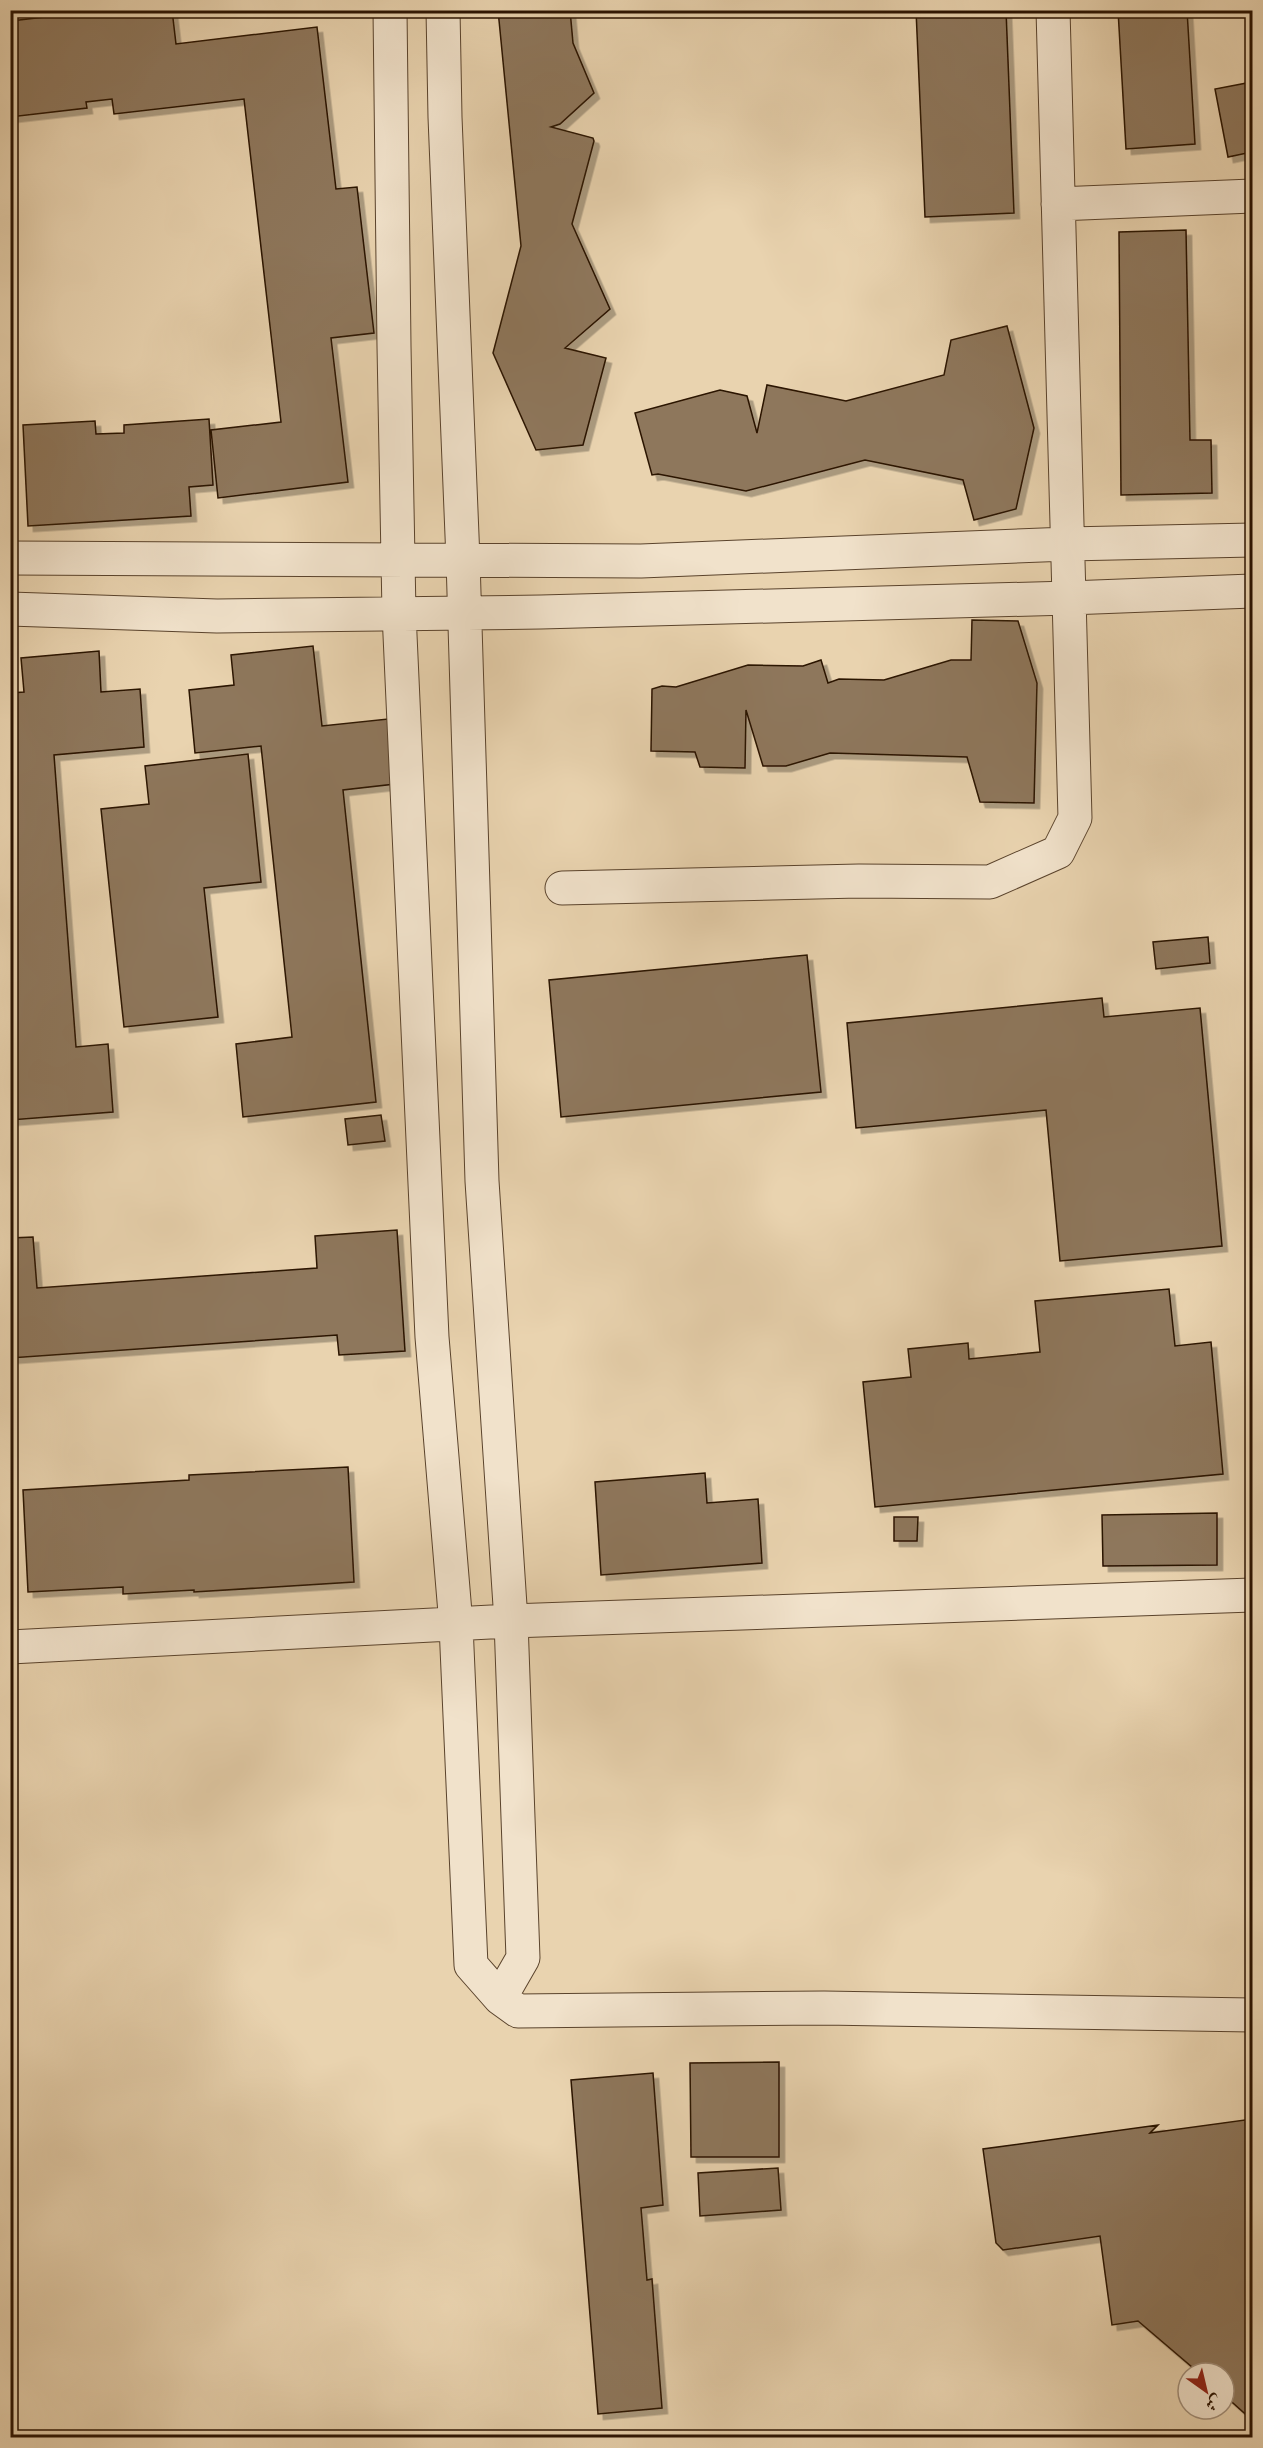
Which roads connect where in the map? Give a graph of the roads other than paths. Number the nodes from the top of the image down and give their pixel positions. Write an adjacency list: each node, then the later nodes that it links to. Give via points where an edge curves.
1 (390, 10): 9 (street)
2 (444, 10): 10 (street)
3 (1053, 10): 5 (street)
4 (1252, 196): 5 (street)
5 (1058, 204): 7 (street)
6 (1252, 540): 7 (street)
7 (1068, 544): 10 (street, via 641,561); 12 (street)
8 (10, 558): 9 (street)
9 (398, 560): 10 (street); 15 (street)
10 (463, 560): 14 (street)
11 (1252, 591): 12 (street)
12 (1069, 598): 14 (street); 16 (street, via 1075,818 1058,852 990,882)
13 (10, 609): 15 (street, via 217,616)
14 (464, 612): 15 (street); 18 (street, via 482,1181)
15 (399, 613): 19 (street, via 432,1337)
16 (562, 888)
17 (1252, 1595): 18 (street)
18 (511, 1622): 19 (street); 21 (street, via 523,1958)
19 (456, 1625): 20 (street); 21 (street, via 471,1965)
20 (10, 1647)
21 (500, 1998): 22 (street, via 518,2011 824,2008)
22 (1252, 2015)

